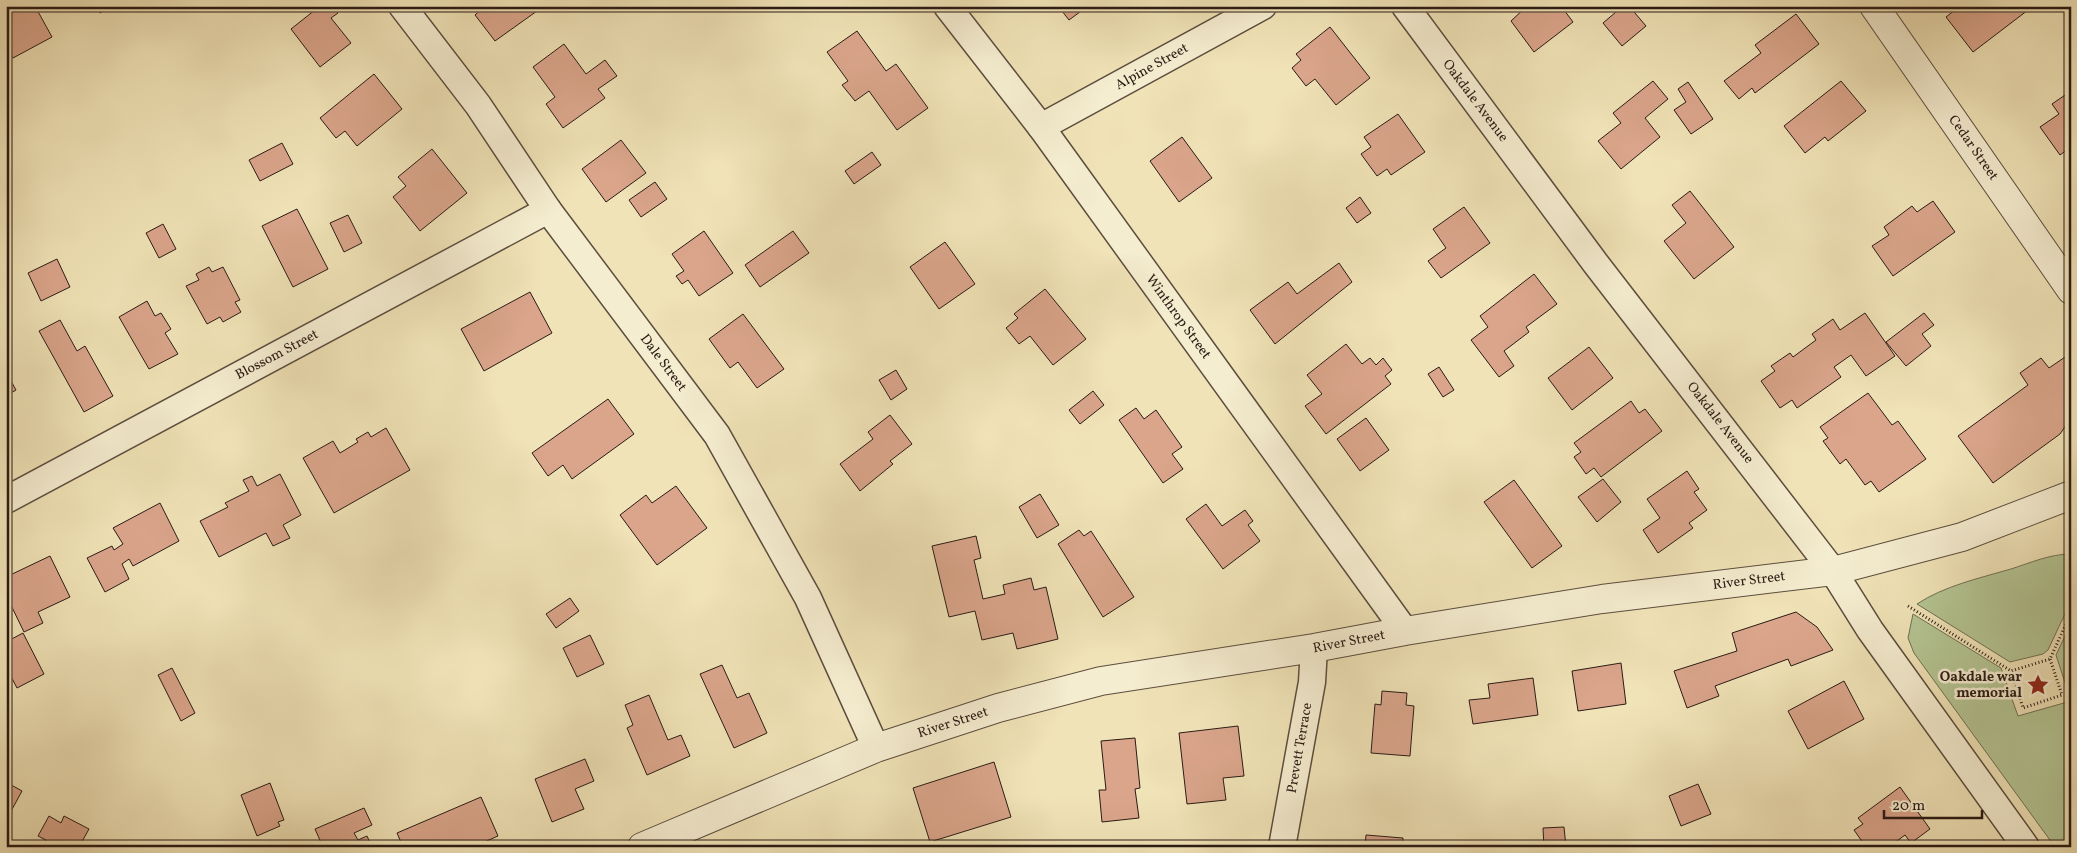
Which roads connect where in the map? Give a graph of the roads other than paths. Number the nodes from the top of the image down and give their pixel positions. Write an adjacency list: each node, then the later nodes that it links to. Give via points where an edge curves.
1 (402, 6): 7 (street, Dale Street, via 478,105)
2 (948, 6): 6 (street, Winthrop Street)
3 (1263, 6): 6 (street, Alpine Street)
4 (1404, 6): 11 (street, Oakdale Avenue, via 1596,264)
5 (1874, 6): 8 (street, Cedar Street)
6 (1041, 127): 12 (street, Winthrop Street)
7 (548, 210): 10 (street, Blossom Street); 14 (street, Dale Street, via 717,435 808,598)
8 (2071, 290)
9 (2071, 495): 11 (street, River Street, via 1962,537)
10 (6, 500)
11 (1833, 570): 12 (street, River Street, via 1602,599); 17 (street, Oakdale Avenue, via 1870,630)
12 (1405, 631): 13 (street, River Street)
13 (1314, 648): 14 (street, River Street, via 1102,681 998,708); 16 (street, Prevett Terrace, via 1312,682)
14 (876, 748): 15 (street, River Street)
15 (642, 847)
16 (1282, 847)
17 (2026, 847)

